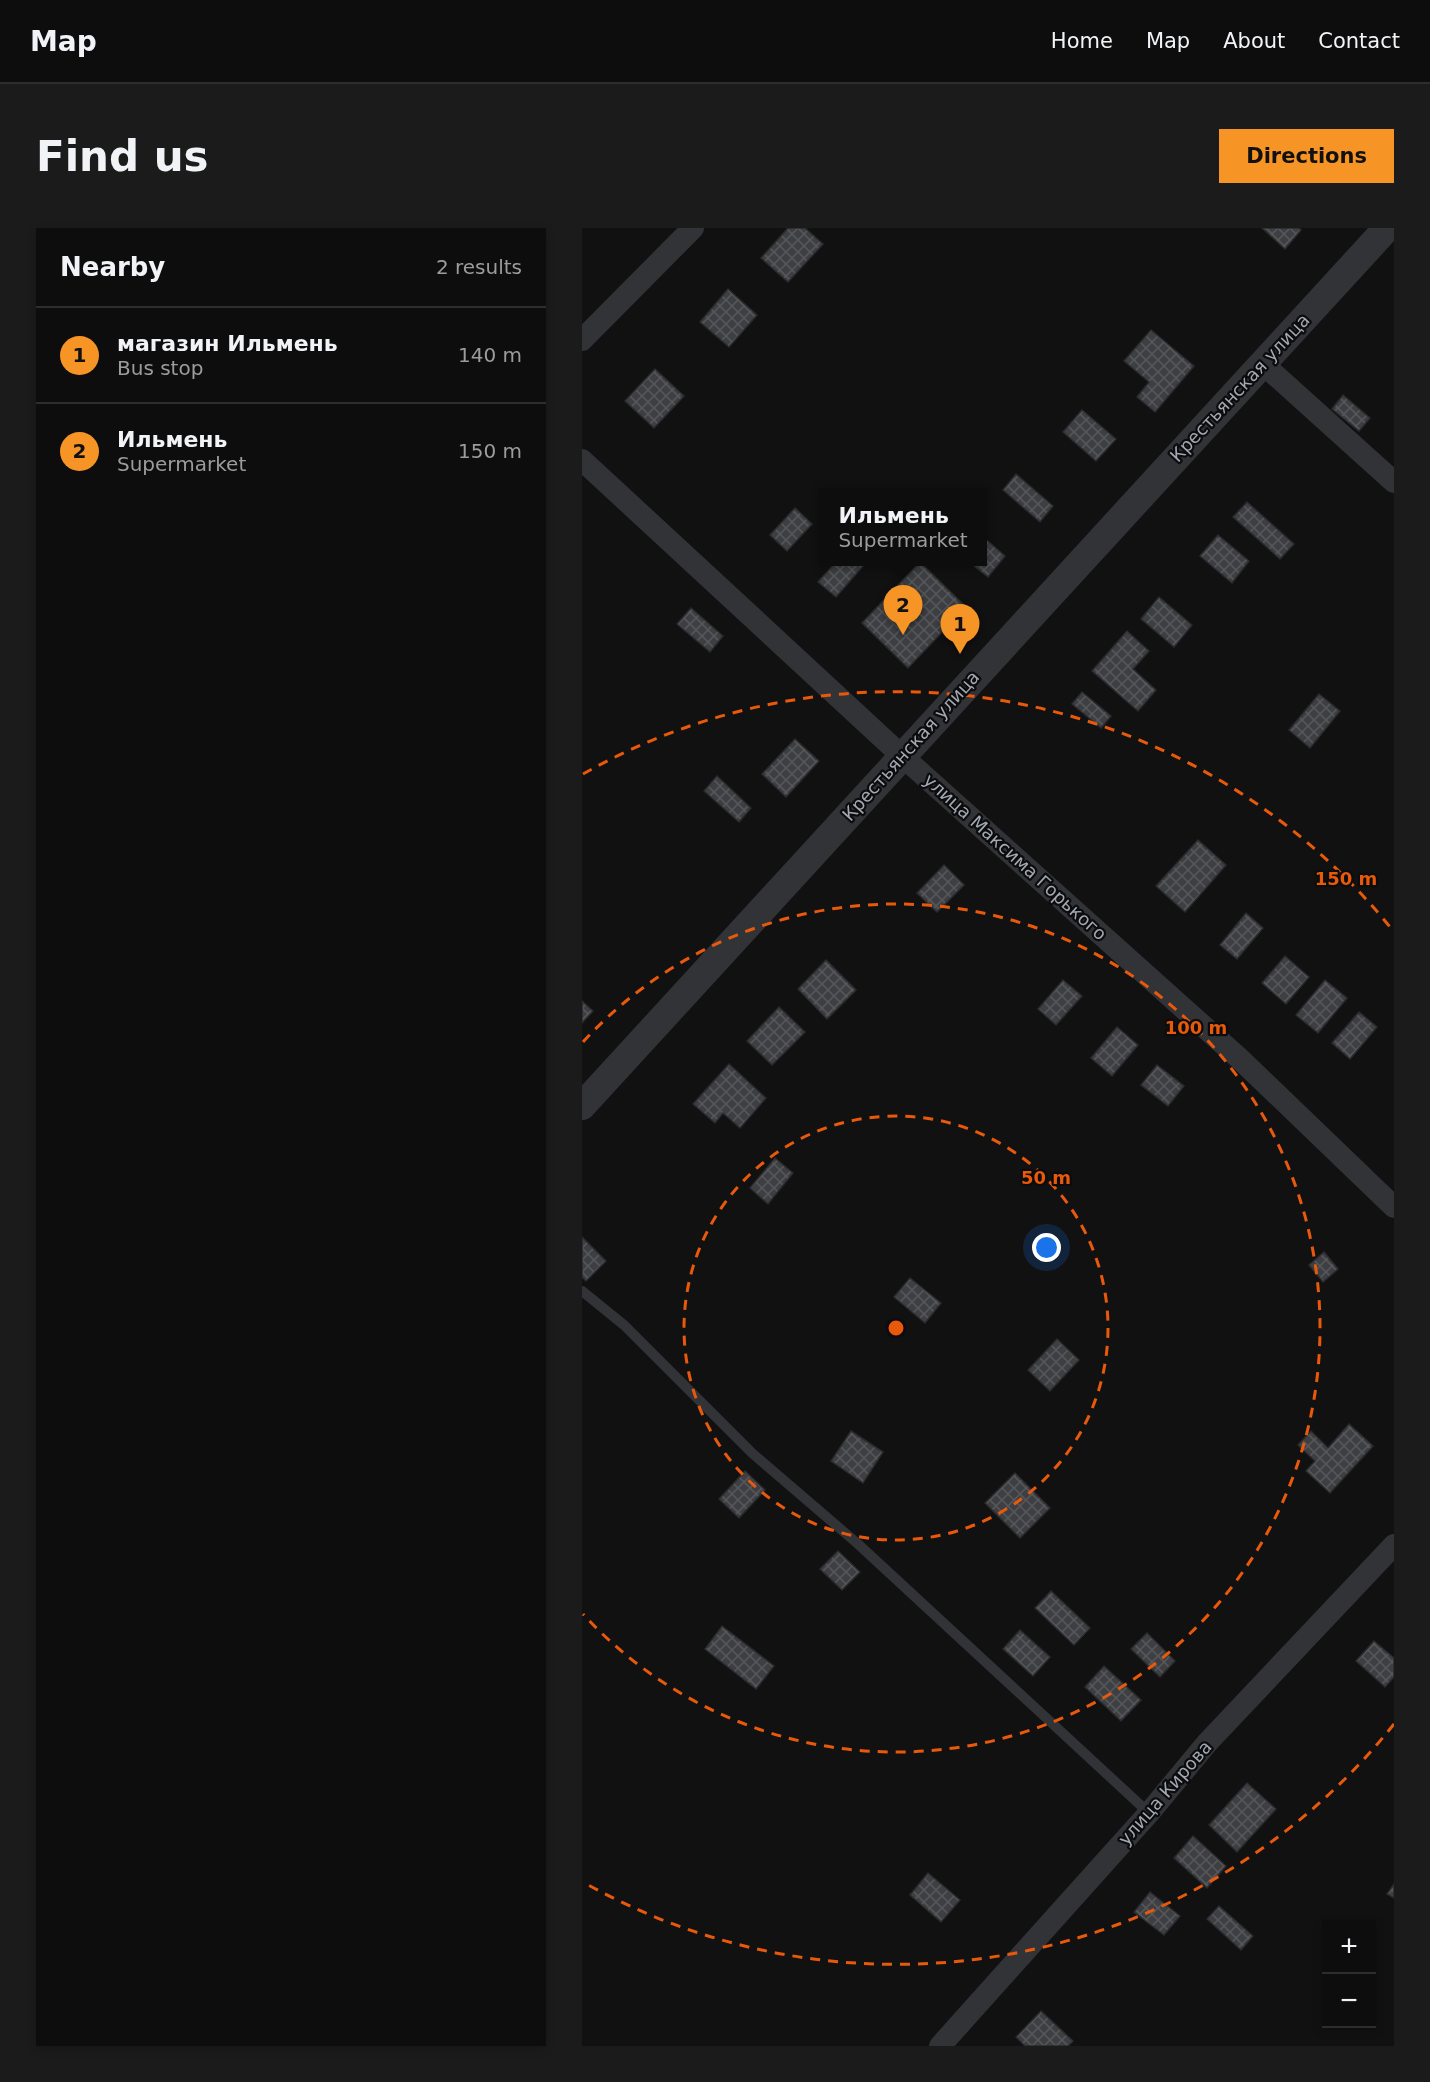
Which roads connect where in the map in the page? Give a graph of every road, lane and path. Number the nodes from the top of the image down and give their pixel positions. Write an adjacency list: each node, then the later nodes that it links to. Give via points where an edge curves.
1 (693, 228): 3 (street)
2 (1387, 228): 4 (street, Крестьянская улица)
3 (582, 340)
4 (1263, 364): 6 (street); 7 (street, Крестьянская улица)
5 (582, 460): 7 (street, улица Максима Горького)
6 (1394, 482)
7 (902, 756): 8 (street, Крестьянская улица); 9 (street, улица Максима Горького, via 1240,1059)
8 (582, 1106)
9 (1394, 1207)
10 (582, 1291): 12 (lane, via 624,1326 752,1453 858,1544)
11 (1394, 1545): 12 (street, улица Кирова, via 1207,1743)
12 (1149, 1813): 13 (street, улица Кирова)
13 (940, 2046)

